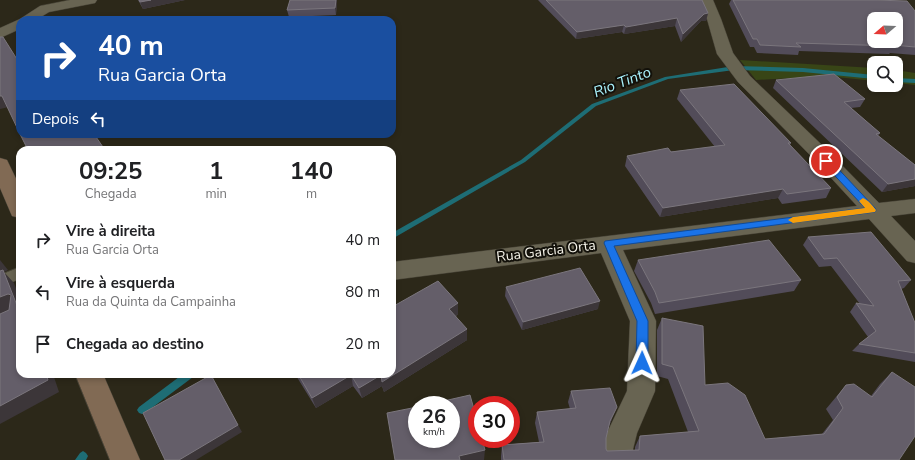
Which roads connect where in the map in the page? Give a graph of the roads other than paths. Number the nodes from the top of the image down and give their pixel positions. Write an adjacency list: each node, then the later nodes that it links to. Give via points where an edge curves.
1 (90, 0): 3 (street)
2 (706, 0): 10 (street, via 725,54 739,72)
3 (47, 5): 4 (street)
4 (32, 16)
5 (16, 25): 6 (street)
6 (0, 34)
7 (0, 164): 8 (street)
8 (16, 202)
9 (915, 206): 10 (street, Rua Garcia Orta)
10 (872, 210): 11 (street, Rua Garcia Orta); 12 (street)
11 (608, 243): 13 (street, Rua Garcia Orta); 18 (street, via 643,321 642,390 622,433)
12 (915, 254)
13 (396, 270)
14 (16, 275): 15 (lane)
15 (0, 281)
16 (91, 378): 17 (street)
17 (125, 460)
18 (618, 460)

